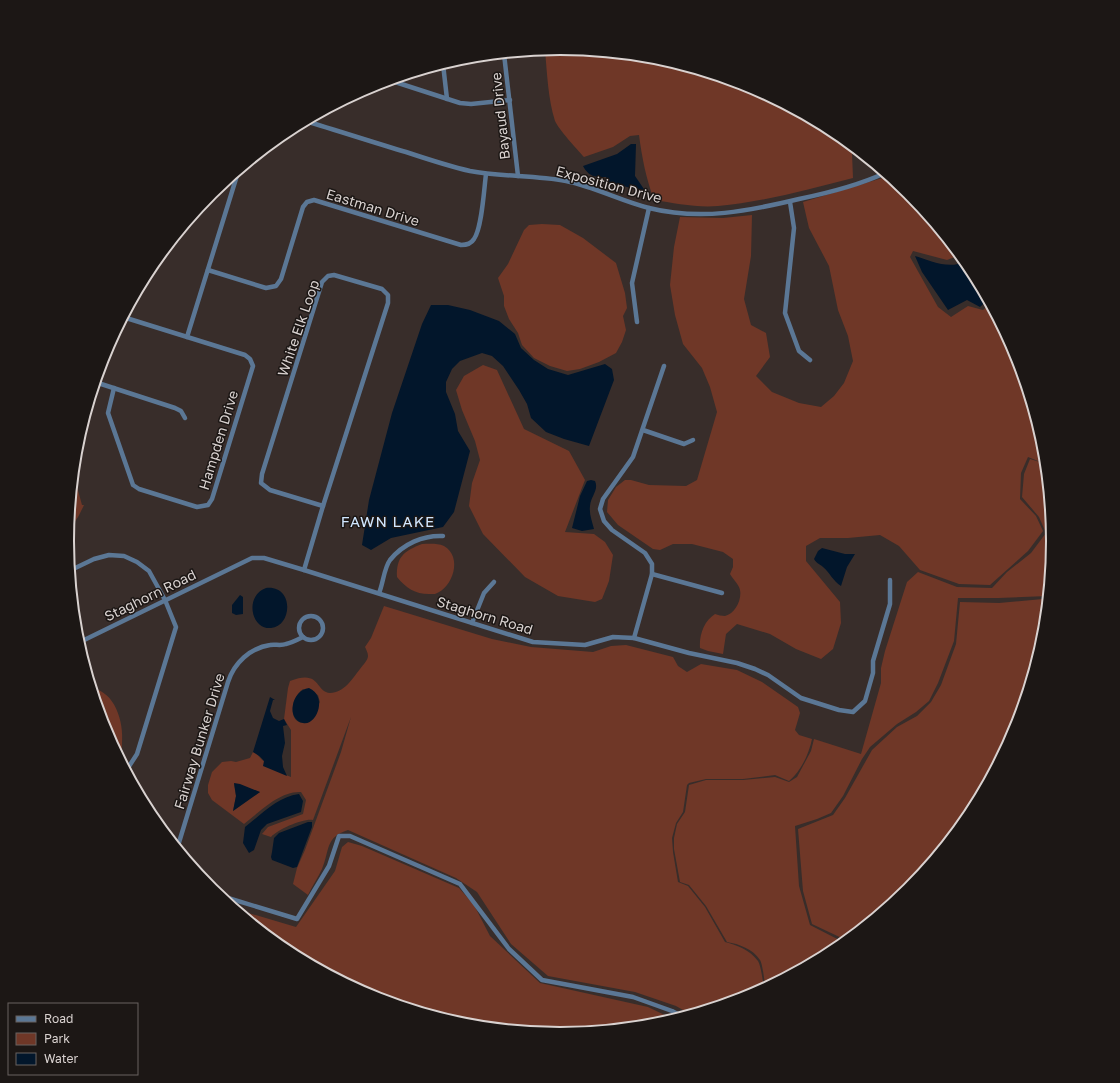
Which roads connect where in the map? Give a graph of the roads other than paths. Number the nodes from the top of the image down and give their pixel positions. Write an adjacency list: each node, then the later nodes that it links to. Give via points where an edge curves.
1 (505, 58): 5 (street, Bayaud Drive)
2 (444, 70): 4 (street)
3 (398, 83): 4 (street)
4 (447, 99): 5 (street, via 471,104)
5 (510, 100): 9 (street, Bayaud Drive)
6 (312, 123): 7 (street, Exposition Drive, via 453,167)
7 (486, 174): 9 (street, Exposition Drive); 13 (street, Eastman Drive, via 479,226 474,240 468,245 461,246 314,200 307,202 303,207 281,279 276,286 266,288)
8 (880, 175): 11 (street, Exposition Drive, via 854,186)
9 (518, 176): 12 (street, Exposition Drive, via 550,178 585,186)
10 (236, 179): 13 (street)
11 (790, 202): 12 (street, Exposition Drive, via 718,214 682,213); 17 (street, via 794,228 785,312 799,350)
12 (650, 208): 15 (street, via 632,284)
13 (208, 270): 16 (street)
14 (128, 319): 16 (street, Hampden Drive)
15 (637, 322)
16 (187, 337): 20 (street, Hampden Drive, via 245,355 250,359 252,366 212,499 208,505 197,507 133,485 108,413)
17 (810, 360)
18 (664, 366): 22 (street)
19 (100, 383): 20 (street)
20 (114, 388): 21 (street, via 175,408)
21 (185, 418)
22 (643, 430): 23 (street, via 684,444); 28 (street, via 634,456 603,499 600,509 604,521 612,530 645,553 652,564)
23 (693, 440)
24 (323, 506): 24 (street, White Elk Loop, via 388,303 388,295 382,289 334,275 328,276 322,282 261,483 270,490); 27 (street, White Elk Loop)
25 (443, 536): 31 (street, via 413,542 389,561)
26 (75, 568): 33 (street, via 109,555 124,556 149,571)
27 (304, 570): 31 (street, Staghorn Road); 33 (street, Staghorn Road, via 257,557)
28 (652, 574): 32 (street); 36 (street)
29 (890, 580): 36 (street, Staghorn Road, via 890,604 873,660 873,673 865,701 853,712 801,698 755,668)
30 (494, 582): 34 (street, via 484,593)
31 (379, 593): 34 (street, Staghorn Road)
32 (722, 593)
33 (165, 600): 37 (street, Staghorn Road); 38 (street, via 176,627 137,754)
34 (472, 623): 36 (street, Staghorn Road, via 533,642 585,645 613,637)
35 (303, 637): 35 (street, Fairway Bunker Drive, via 314,640 321,635 321,620 310,616 302,619 299,630); 39 (street, Fairway Bunker Drive, via 285,645 270,645 254,650 234,668)
36 (634, 638)
37 (84, 640)
38 (129, 766)
39 (180, 845)
40 (230, 898): 41 (street, via 297,919 329,866 339,836 350,836 460,884 509,949 542,980 633,997)
41 (676, 1013)

